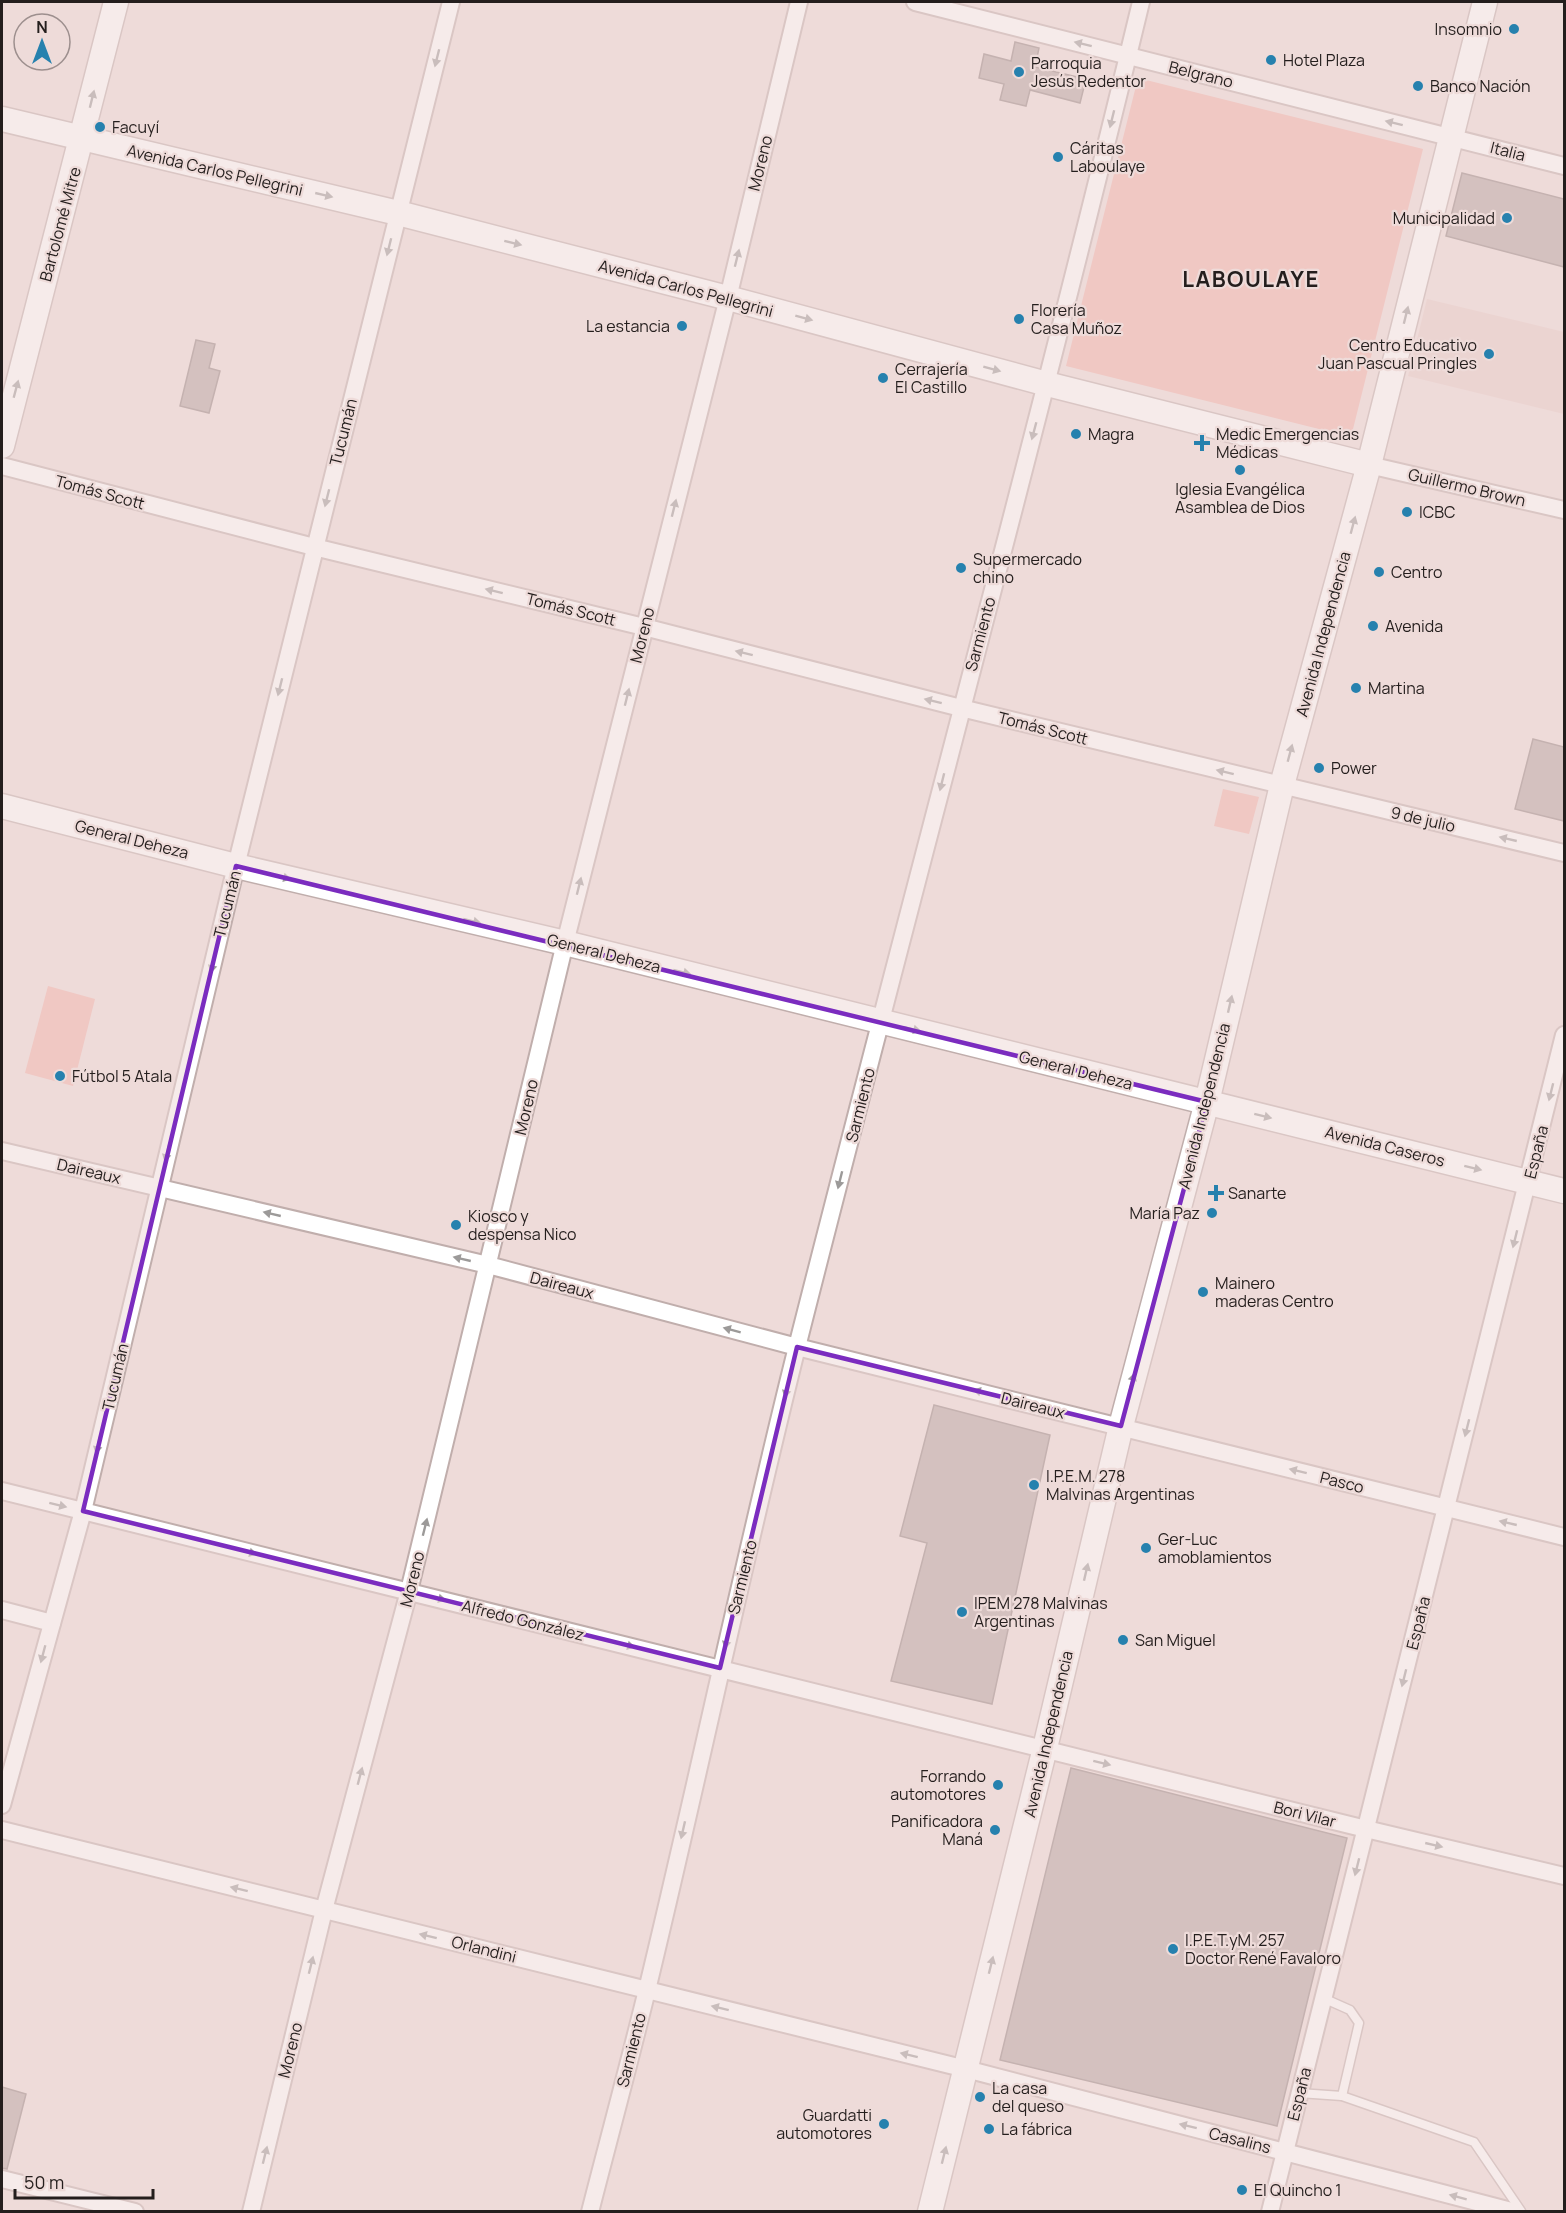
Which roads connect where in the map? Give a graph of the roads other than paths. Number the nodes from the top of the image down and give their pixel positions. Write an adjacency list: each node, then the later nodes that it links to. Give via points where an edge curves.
1 (116, 2): 10 (main road, Bartolomé Mitre, one-way to 1)
2 (451, 2): 12 (street, Tucumán, one-way to 12)
3 (799, 2): 13 (street, Moreno, one-way to 3)
4 (915, 2): 7 (street, Belgrano, one-way to 4)
5 (1141, 2): 7 (street, Sarmiento)
6 (1485, 2): 9 (main road, Avenida Independencia)
7 (1128, 55): 9 (street, Belgrano, one-way to 7); 14 (street, Sarmiento, one-way to 14)
8 (2, 119): 10 (main road, Avenida Carlos Pellegrini)
9 (1451, 137): 11 (street, Italia); 16 (main road, Avenida Independencia, one-way to 9)
10 (82, 138): 12 (main road, Avenida Carlos Pellegrini, one-way to 12); 15 (main road, Bartolomé Mitre, one-way to 10)
11 (1564, 166)
12 (398, 213): 13 (main road, Avenida Carlos Pellegrini, one-way to 13); 19 (street, Tucumán, one-way to 19)
13 (728, 298): 14 (main road, Avenida Carlos Pellegrini, one-way to 14); 20 (street, Moreno, one-way to 13)
14 (1047, 384): 16 (main road, Avenida Carlos Pellegrini); 21 (street, Sarmiento, one-way to 21)
15 (2, 446)
16 (1369, 465): 18 (street, Guillermo Brown); 22 (main road, Avenida Independencia, one-way to 16)
17 (2, 466): 19 (street, Tomás Scott)
18 (1564, 510)
19 (314, 547): 20 (street, Tomás Scott, one-way to 19); 25 (street, Tucumán, one-way to 25)
20 (644, 627): 21 (street, Tomás Scott, one-way to 20); 26 (street, Moreno, one-way to 20)
21 (961, 708): 22 (street, Tomás Scott, one-way to 21); 27 (street, Sarmiento, one-way to 27)
22 (1282, 786): 24 (street, 9 de julio, one-way to 22); 29 (main road, Avenida Independencia, one-way to 22)
23 (2, 806): 25 (main road, General Deheza)
24 (1564, 853)
25 (236, 866): 26 (main road, General Deheza, one-way to 26); 32 (street, Tucumán, one-way to 32)
26 (565, 943): 27 (main road, General Deheza, one-way to 27); 34 (street, Moreno)
27 (881, 1021): 29 (main road, General Deheza, one-way to 29); 35 (street, Sarmiento, one-way to 35)
28 (1564, 1035): 31 (street, España, one-way to 31)
29 (1207, 1102): 31 (main road, Avenida Caseros, one-way to 31); 36 (main road, Avenida Independencia, one-way to 29)
30 (2, 1151): 32 (street, Daireaux)
31 (1529, 1182): 33 (main road, Avenida Caseros); 38 (street, España, one-way to 38)
32 (159, 1187): 34 (street, Daireaux, one-way to 32); 39 (street, Tucumán, one-way to 39)
33 (1564, 1191)
34 (488, 1265): 35 (street, Daireaux, one-way to 34); 41 (street, Moreno, one-way to 34)
35 (797, 1347): 36 (street, Daireaux, one-way to 35); 44 (street, Sarmiento, one-way to 44)
36 (1120, 1426): 38 (street, Pasco, one-way to 36); 45 (main road, Avenida Independencia, one-way to 36)
37 (2, 1491): 39 (street, Alfredo González, one-way to 39)
38 (1447, 1509): 40 (street, Pasco, one-way to 38); 47 (street, España, one-way to 47)
39 (83, 1511): 41 (street, Alfredo González, one-way to 41); 43 (street, Tucumán)
40 (1564, 1537)
41 (409, 1591): 44 (street, Alfredo González, one-way to 44); 50 (street, Moreno, one-way to 41)
42 (2, 1610): 43 (street)
43 (52, 1623): 46 (street, Tucumán, one-way to 46)
44 (720, 1668): 45 (street, Alfredo González); 51 (street, Sarmiento, one-way to 51)
45 (1045, 1748): 47 (street, Bori Vilar, one-way to 47); 53 (main road, Avenida Independencia, one-way to 45)
46 (2, 1806)
47 (1366, 1829): 49 (street, Bori Vilar, one-way to 49); 52 (street, España, one-way to 52)
48 (2, 1830): 50 (street, Orlandini, one-way to 48)
49 (1564, 1876)
50 (324, 1910): 51 (street, Orlandini, one-way to 50); 59 (street, Moreno, one-way to 50)
51 (647, 1990): 53 (street, Orlandini, one-way to 51); 60 (street, Sarmiento)
52 (1323, 1998): 54 (street, España); 55 (lane, via 1350,2010 1359,2023)
53 (966, 2069): 56 (street, Casalins, one-way to 53); 61 (main road, Avenida Independencia, one-way to 53)
54 (1299, 2093): 55 (lane); 56 (street, España)
55 (1342, 2096): 64 (lane, via 1474,2142)
56 (1285, 2151): 62 (street, España); 63 (street, Casalins, one-way to 56)
57 (2, 2179): 58 (street)
58 (135, 2211)
59 (251, 2211)
60 (590, 2211)
61 (930, 2211)
62 (1270, 2211)
63 (1515, 2211)
64 (1521, 2211)

